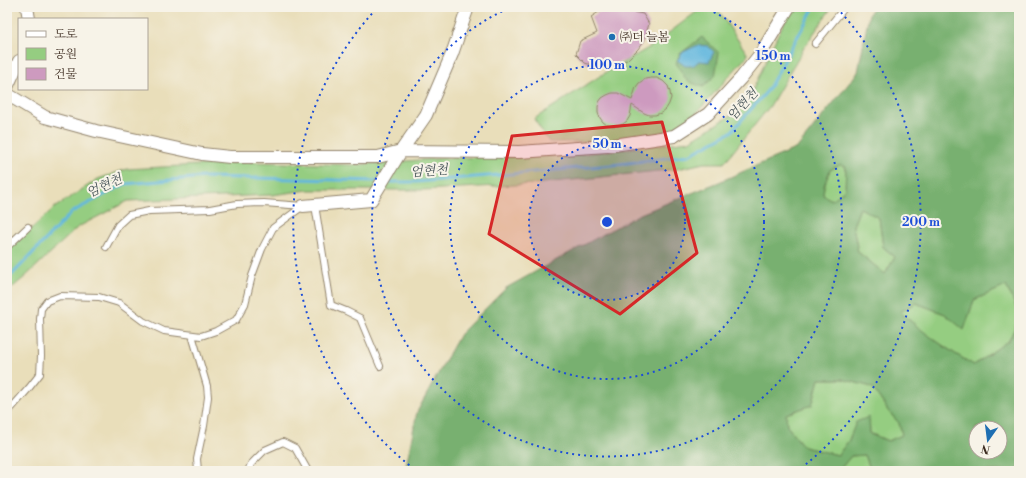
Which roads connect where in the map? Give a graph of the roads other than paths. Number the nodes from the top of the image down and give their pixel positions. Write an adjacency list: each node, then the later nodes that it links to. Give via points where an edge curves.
1 (27, 7): 5 (street)
2 (468, 7): 10 (street, via 452,54 426,115)
3 (789, 7): 10 (street, via 761,53 741,78 708,114 674,136 607,146 519,152)
4 (845, 7): 6 (lane)
5 (29, 18)
6 (815, 44)
7 (18, 63): 8 (street)
8 (7, 87)
9 (7, 94): 10 (street, via 45,117 202,154 230,157 378,157)
10 (401, 151): 11 (street, via 371,200)
11 (309, 205): 14 (lane, via 237,204 210,209 149,211 129,215 118,225); 15 (lane, via 273,228 252,276 245,304 236,320 216,331 200,336); 16 (lane, via 331,305 360,318)
12 (28, 227): 13 (lane)
13 (7, 246)
14 (106, 247)
15 (192, 335): 17 (lane, via 164,331 143,321 119,303 99,297 60,296 47,301 41,309 40,319 40,374); 18 (lane, via 208,396 197,459)
16 (380, 366)
17 (7, 413)
18 (198, 471)
19 (248, 471): 20 (lane, via 251,464 265,450 283,442 295,448)
20 (308, 471)

